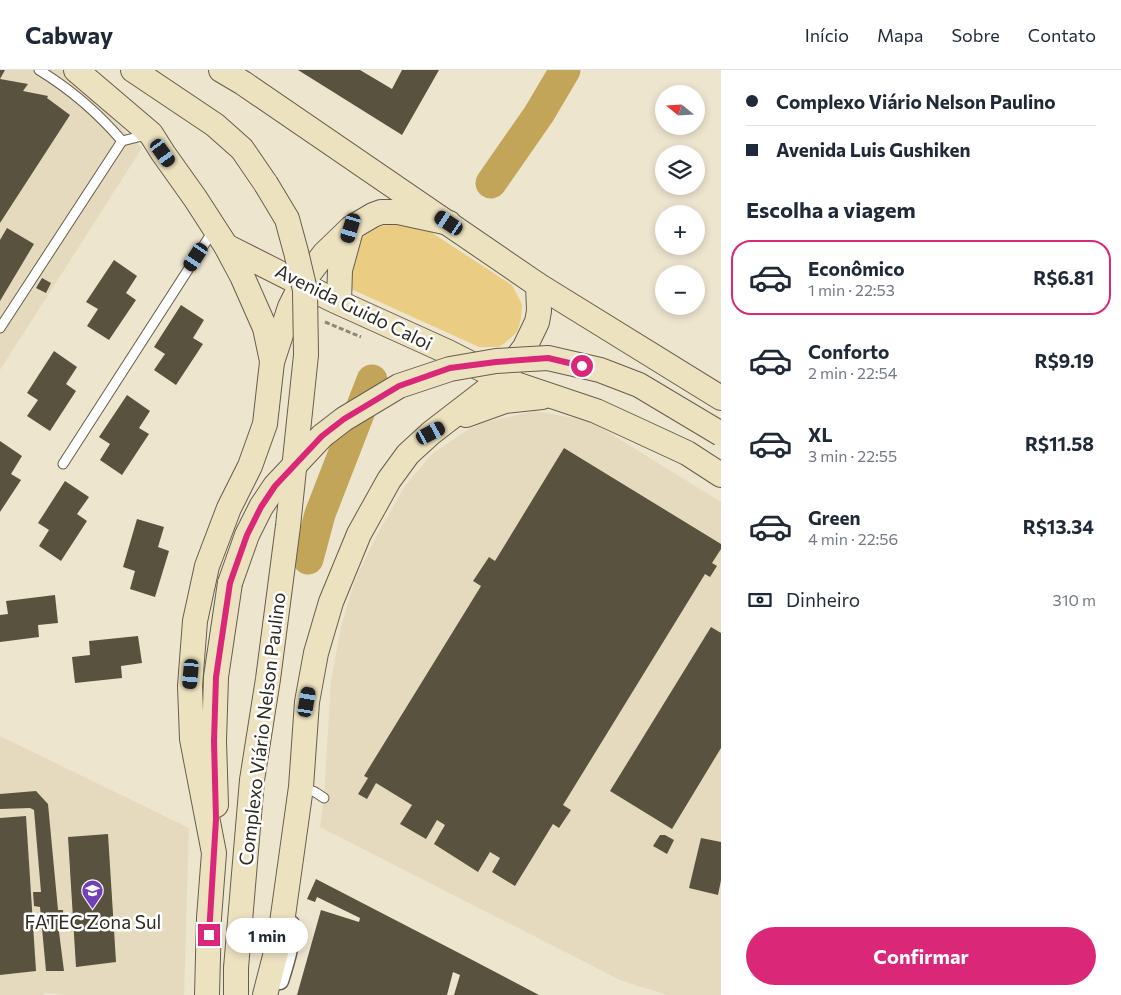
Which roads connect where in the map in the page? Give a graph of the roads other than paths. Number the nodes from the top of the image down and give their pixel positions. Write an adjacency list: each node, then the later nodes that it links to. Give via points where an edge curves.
1 (39, 70): 6 (lane, via 105,120)
2 (76, 70): 5 (main road, Avenida Guido Caloi)
3 (133, 70): 27 (main road, Complexo Viário Nelson Paulino, bridge, via 215,125 242,149 287,220 305,290 306,355 300,422 252,780)
4 (221, 70): 7 (main road)
5 (151, 134): 6 (lane); 9 (main road, Avenida Guido Caloi)
6 (122, 141): 13 (lane)
7 (449, 223): 8 (main road, via 388,211 373,215); 11 (main road)
8 (351, 228): 10 (main road, via 324,254); 12 (main road, via 340,270)
9 (220, 237): 10 (main road, Avenida Guido Caloi); 14 (main road, via 257,308); 20 (lane)
10 (302, 283): 12 (main road, Avenida Guido Caloi); 14 (main road, via 290,307)
11 (538, 285): 15 (main road, via 539,311 535,328); 17 (main road)
12 (338, 302): 15 (main road, Avenida Guido Caloi)
13 (0, 328)
14 (272, 362): 24 (main road, via 265,424 207,566 195,621 190,686 192,739)
15 (501, 379): 16 (main road, Avenida Guido Caloi); 18 (main road)
16 (550, 396): 18 (main road, via 505,401 464,415); 21 (main road, Avenida Guido Caloi, via 596,411 687,453)
17 (721, 398)
18 (431, 433): 22 (main road, via 408,454 389,480 359,534 331,602 316,653 307,702)
19 (721, 434): 24 (main road, Complexo Viário Nelson Paulino, bridge, via 639,385 600,370 548,358 450,368 399,386 322,436 275,486 261,507 230,583 216,677)
20 (63, 464)
21 (721, 475)
22 (301, 787): 23 (lane); 25 (main road)
23 (324, 798)
24 (214, 853): 26 (main road)
25 (285, 902): 28 (main road); 29 (street, via 292,937)
26 (207, 995)
27 (236, 995)
28 (265, 995)
29 (276, 995)

